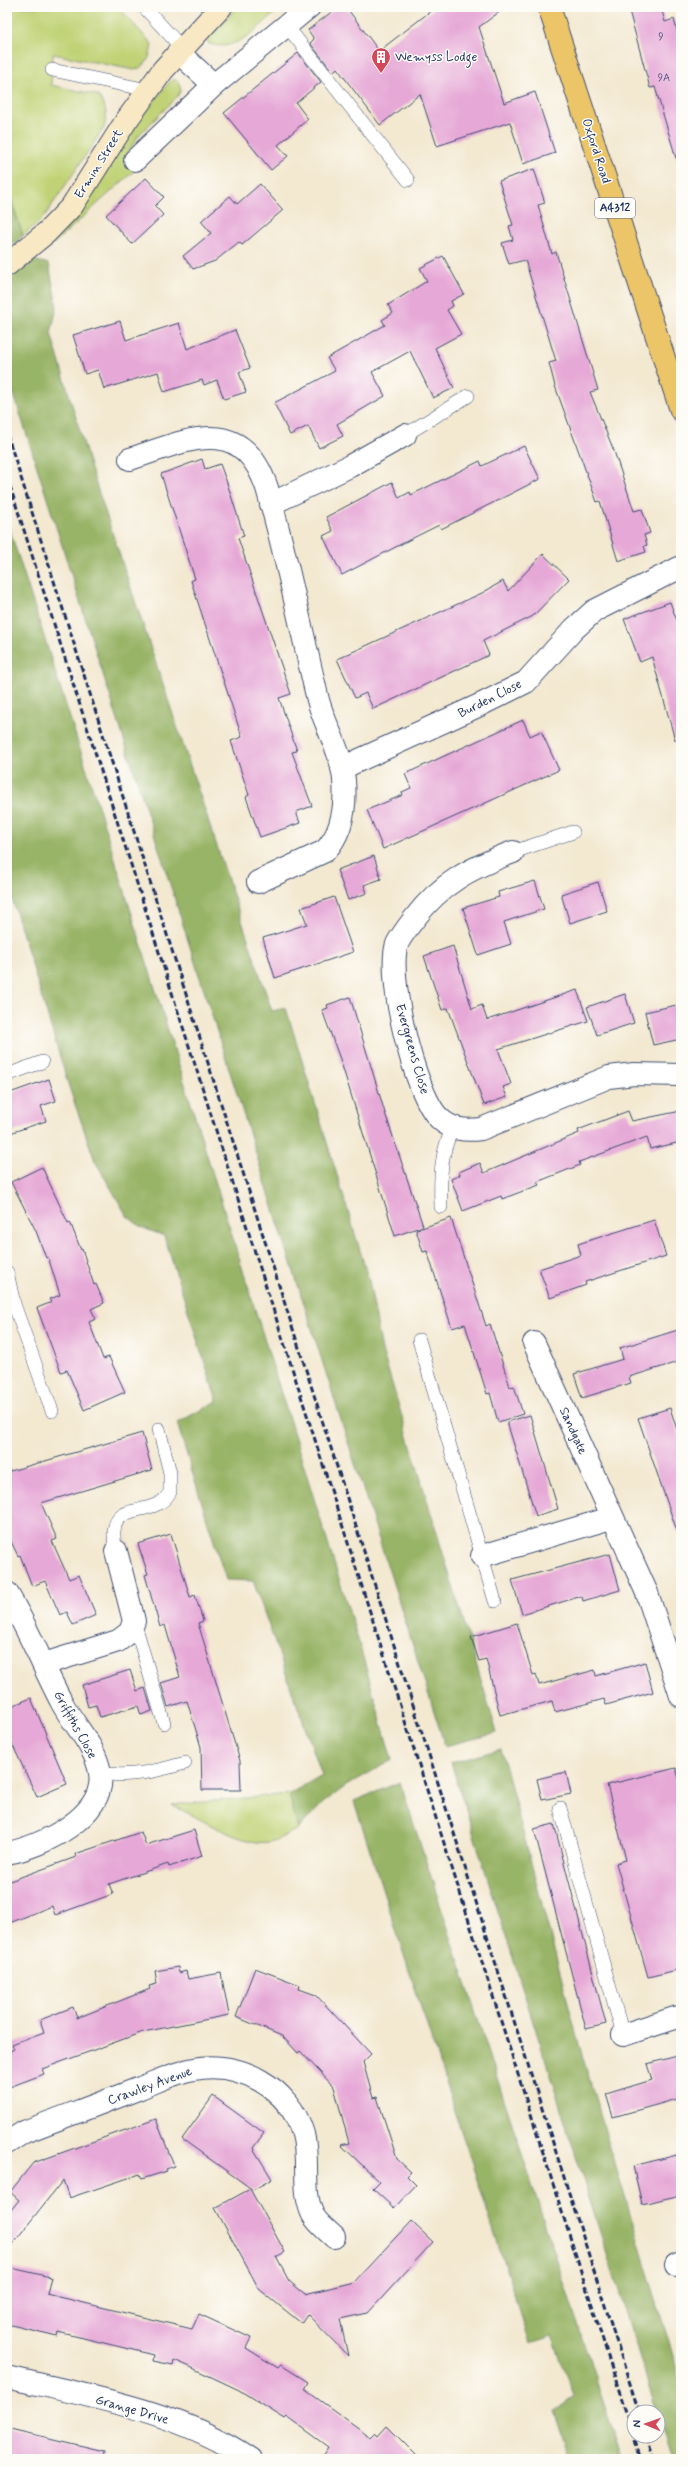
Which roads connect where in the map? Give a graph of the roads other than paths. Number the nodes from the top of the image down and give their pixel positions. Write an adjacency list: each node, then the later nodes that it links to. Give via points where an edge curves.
1 (144, 7): 6 (lane)
2 (221, 7): 6 (street, Ermin Street)
3 (309, 7): 5 (street)
4 (549, 7): 14 (main road, Oxford Road / A4312)
5 (286, 25): 8 (street); 11 (lane)
6 (180, 50): 8 (street); 9 (street, Ermin Street)
7 (52, 70): 9 (lane)
8 (214, 85): 10 (street)
9 (148, 90): 12 (street, Ermin Street, via 72,206 60,220)
10 (135, 160)
11 (408, 180)
12 (7, 264)
13 (468, 396): 15 (lane)
14 (681, 410)
15 (405, 435): 17 (street, via 350,466)
16 (130, 459): 17 (street, via 196,437 228,440 240,446 253,459 262,473)
17 (271, 504): 19 (street, via 319,702)
18 (681, 567): 19 (street, Burden Close, via 594,611 526,682)
19 (342, 768): 22 (street, via 342,813 340,827 332,844 318,854)
20 (573, 832): 21 (lane)
21 (513, 852): 26 (street, Evergreens Close, via 458,876 442,888 420,912 398,944 394,961 399,1012 430,1107 440,1119)
22 (258, 882)
23 (42, 1062): 24 (lane)
24 (7, 1075)
25 (681, 1075): 26 (street, via 634,1074 609,1077 481,1129)
26 (453, 1128): 27 (lane, via 443,1153 440,1179)
27 (441, 1207)
28 (7, 1272): 31 (lane, via 14,1304)
29 (419, 1340): 35 (lane)
30 (534, 1343): 33 (street, Sandgate)
31 (52, 1412)
32 (159, 1429): 34 (lane, via 170,1473 170,1492 161,1502 119,1517 113,1525)
33 (611, 1518): 35 (street); 40 (street, Sandgate, via 647,1593)
34 (116, 1551): 38 (street)
35 (482, 1556): 37 (lane)
36 (7, 1593): 39 (street, Griffiths Close)
37 (495, 1601)
38 (134, 1621): 39 (street, via 130,1632 118,1640); 41 (lane)
39 (44, 1664): 43 (street, Griffiths Close, via 62,1703 93,1753)
40 (681, 1696)
41 (164, 1723)
42 (185, 1763): 43 (lane, via 150,1773 116,1775)
43 (100, 1772): 45 (street, Griffiths Close, via 100,1786 91,1806 78,1820 41,1844)
44 (560, 1808): 47 (lane)
45 (7, 1853)
46 (681, 2016): 47 (street)
47 (623, 2035)
48 (7, 2143): 49 (street, Crawley Avenue, via 24,2132 184,2072 213,2067 234,2069 268,2085 281,2097 296,2118 306,2149 309,2203 319,2223)
49 (334, 2237)
50 (7, 2377): 51 (street, Grange Drive, via 154,2415 199,2432)
51 (250, 2459)

